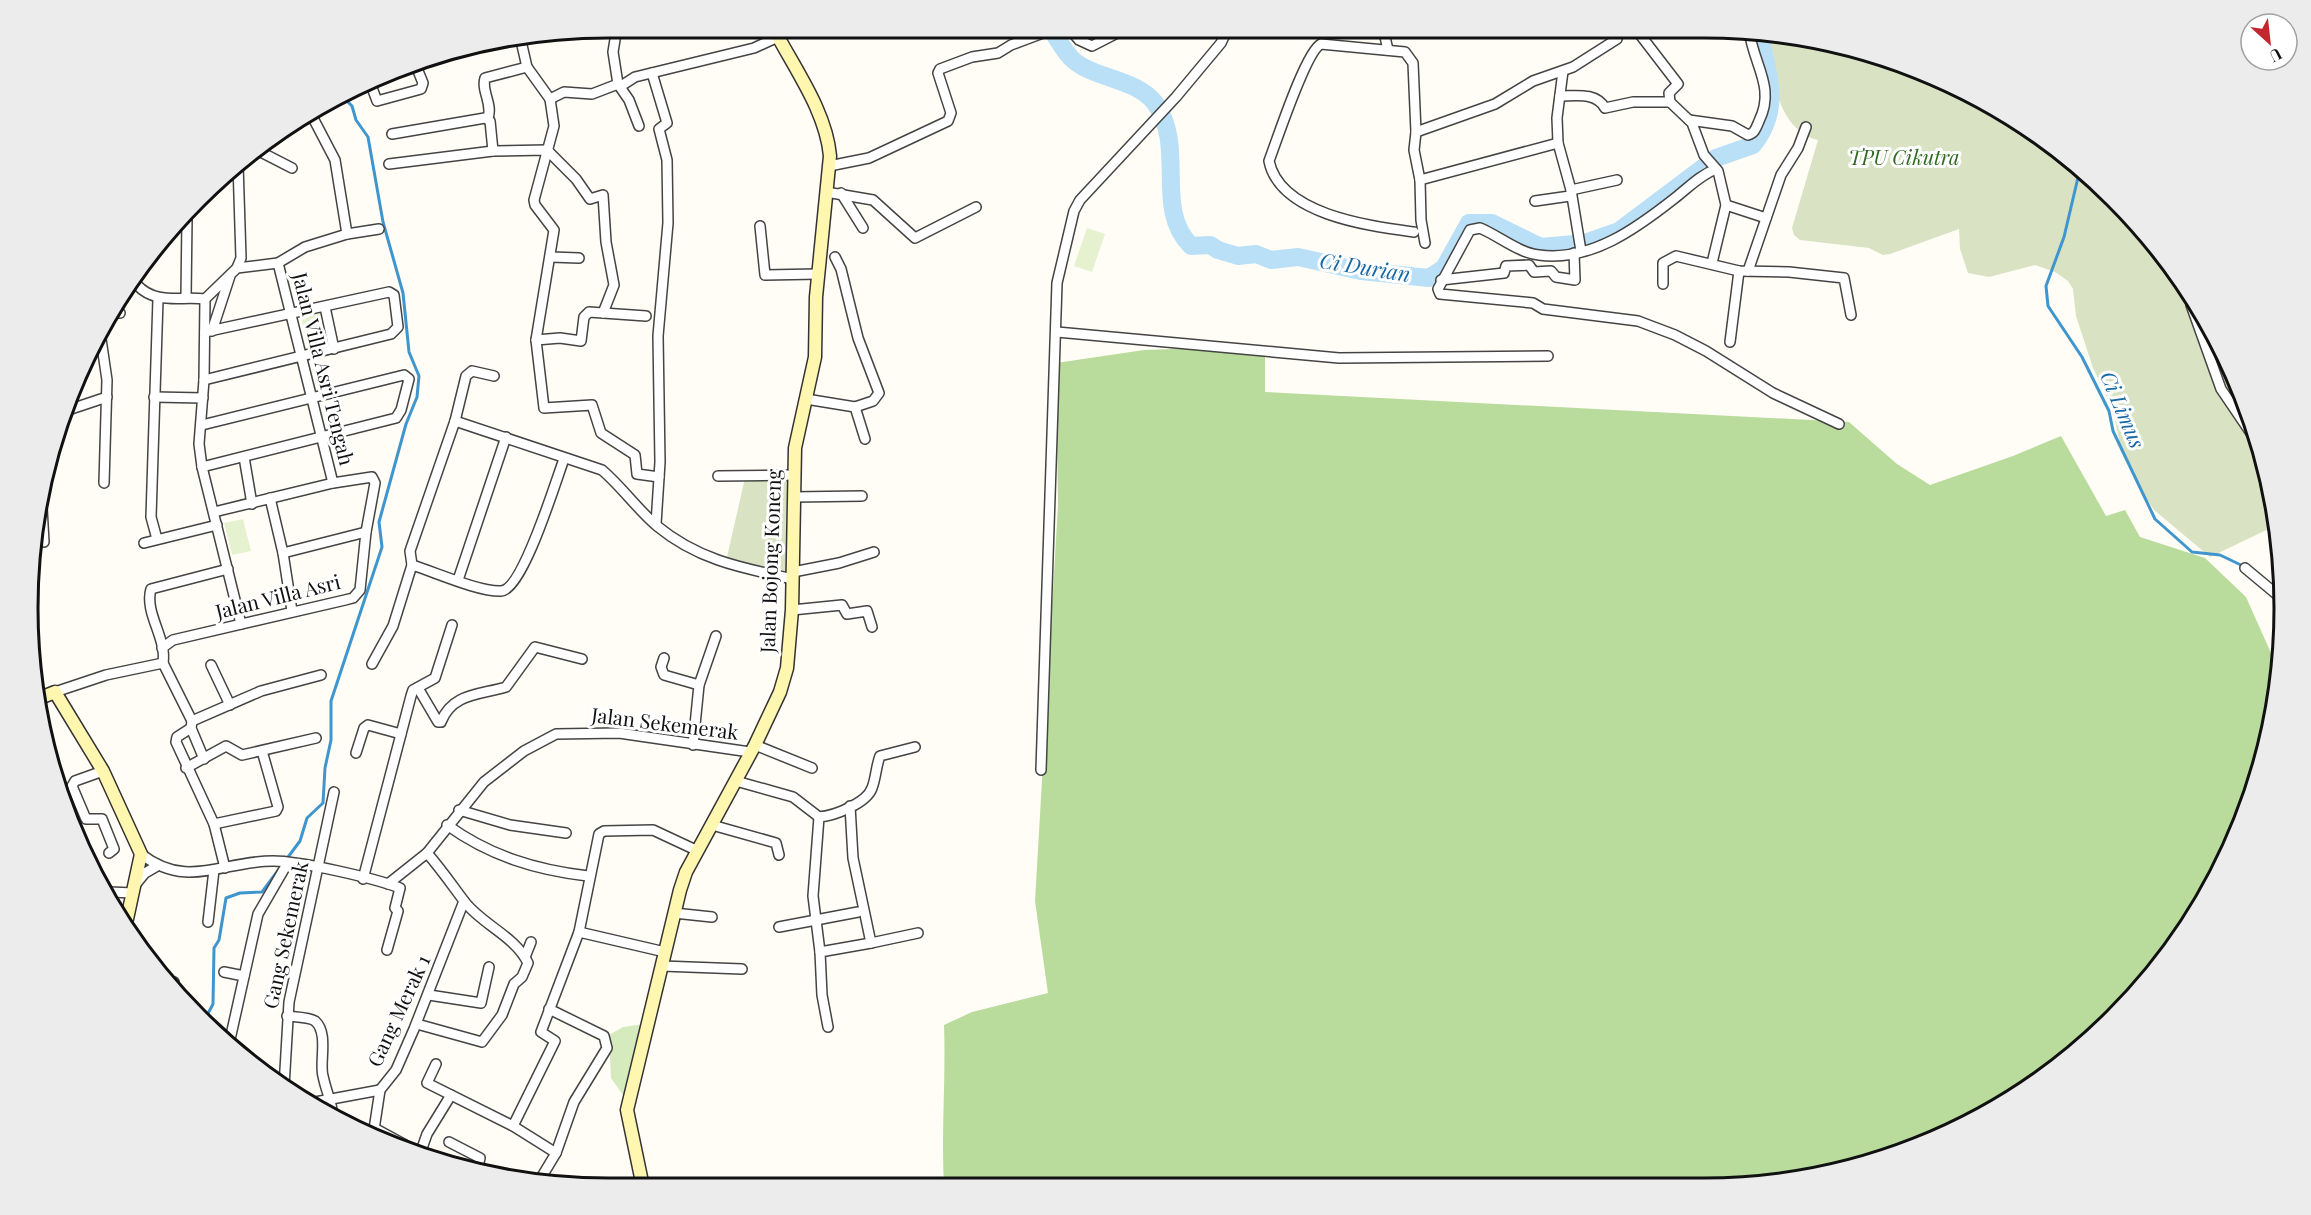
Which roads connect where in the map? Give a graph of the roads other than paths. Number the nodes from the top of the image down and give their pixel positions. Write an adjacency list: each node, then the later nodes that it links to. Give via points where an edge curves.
1 (613, 38): 18 (street, via 612,52)
2 (768, 38): 17 (street, via 754,48)
3 (779, 38): 35 (street, Jalan Bojong Koneng, via 823,126 829,145)
4 (1031, 38): 35 (street, via 999,53 972,57 940,69 951,113 948,121 869,158)
5 (1076, 38): 6 (street, via 1092,46)
6 (1108, 38)
7 (1223, 38): 77 (street, via 1074,210 1057,283)
8 (1385, 38): 13 (street)
9 (1618, 38): 16 (street)
10 (1643, 38): 22 (street, via 1678,84 1669,93)
11 (1752, 40): 25 (street, via 1767,96 1754,132 1748,135 1732,126)
12 (521, 44): 14 (street)
13 (1388, 50): 28 (street, via 1405,52 1413,63); 52 (street, via 1316,46 1269,161 1276,179 1313,208 1372,227)
14 (527, 67): 21 (street); 23 (street, via 485,78)
15 (417, 71): 19 (street, via 422,88 377,101)
16 (1563, 71): 20 (street); 28 (street, via 1526,84 1475,113)
17 (652, 72): 18 (street); 105 (street, via 666,123 659,129 667,160 668,223 658,336)
18 (620, 85): 21 (street, via 592,94 564,92); 26 (street)
19 (372, 88)
20 (1560, 96): 22 (street, via 1589,96 1601,101 1605,108 1633,102); 30 (street)
21 (550, 99): 31 (street, via 554,126)
22 (1671, 102): 25 (street)
23 (488, 118): 29 (street); 32 (street)
24 (314, 119): 53 (street, via 337,168)
25 (1689, 120): 36 (street)
26 (639, 126)
27 (1806, 127): 47 (street, via 1781,175)
28 (1416, 132): 39 (street, via 1414,150)
29 (392, 134)
30 (1558, 143): 39 (street); 43 (street)
31 (547, 150): 32 (street); 56 (street, via 534,202 554,230); 71 (street, via 590,199 603,195 614,285)
32 (494, 151): 34 (street)
33 (263, 153): 37 (street)
34 (389, 164)
35 (829, 166): 41 (street, Jalan Bojong Koneng)
36 (1713, 166): 45 (street); 55 (street, via 1633,230 1616,240)
37 (292, 168)
38 (238, 174): 62 (street, via 241,258)
39 (1420, 180): 54 (street)
40 (1617, 180): 43 (street)
41 (826, 192): 42 (street); 63 (street, Jalan Bojong Koneng)
42 (841, 193): 46 (street, via 873,200 915,238); 50 (street)
43 (1571, 193): 44 (street); 55 (street)
44 (1535, 201)
45 (1726, 205): 47 (street); 60 (street)
46 (976, 207)
47 (1766, 218): 61 (street)
48 (187, 223): 67 (street)
49 (760, 226): 63 (street, via 765,275)
50 (863, 228)
51 (379, 229): 53 (street)
52 (1414, 232)
53 (347, 234): 59 (street, via 304,247)
54 (1425, 243)
55 (1579, 251): 64 (street, via 1538,255 1480,228 1470,230); 64 (street, via 1575,280 1556,277 1551,271 1534,272 1529,265 1506,266 1504,273)
56 (551, 257): 58 (street); 78 (street)
57 (835, 257): 91 (street, via 858,338 879,393 873,401)
58 (579, 258)
59 (278, 263): 62 (street); 72 (street, Jalan Villa Asri Tengah)
60 (1712, 263): 61 (street); 65 (street, via 1676,256 1666,259)
61 (1743, 271): 73 (street, via 1844,278); 79 (street)
62 (234, 272): 69 (street); 76 (street)
63 (818, 274): 90 (street, Jalan Bojong Koneng, via 815,357)
64 (1442, 280): 95 (street, via 1440,294 1533,303 1543,309 1638,321 1706,351 1773,393)
65 (1663, 284)
66 (138, 286): 68 (street)
67 (186, 297): 68 (street); 69 (street)
68 (158, 299): 86 (street)
69 (205, 299): 76 (street)
70 (325, 307): 72 (street); 81 (street); 81 (street, via 389,292 394,295 398,327 391,334)
71 (603, 313): 74 (street); 78 (street, via 590,312 584,317 581,340)
72 (291, 315): 76 (street); 83 (street, Jalan Villa Asri Tengah)
73 (1851, 315)
74 (646, 316)
75 (2199, 327): 93 (street, via 2221,388)
76 (209, 332): 85 (street)
77 (1057, 332): 82 (street, via 1339,358); 157 (street)
78 (536, 340): 105 (street, via 544,408 592,405 601,433 635,455 637,474)
79 (1730, 342)
80 (101, 346): 87 (street)
81 (334, 349): 83 (street)
82 (1548, 356)
83 (302, 357): 85 (street); 89 (street, Jalan Villa Asri Tengah)
84 (494, 376): 94 (street, via 468,372)
85 (204, 380): 88 (street)
86 (154, 397): 88 (street); 117 (street, via 151,517)
87 (107, 398): 92 (street); 106 (street)
88 (203, 398): 96 (street)
89 (312, 398): 96 (street); 97 (street, Jalan Villa Asri Tengah); 97 (street, via 404,375 409,380 396,418)
90 (806, 399): 91 (street); 103 (street, Jalan Bojong Koneng, via 798,423)
91 (855, 407): 99 (street)
92 (74, 408)
93 (2239, 413)
94 (455, 421): 98 (street); 122 (street, via 410,550)
95 (1839, 424)
96 (202, 425): 102 (street)
97 (322, 437): 100 (street); 107 (street, Jalan Villa Asri Tengah)
98 (506, 437): 101 (street); 126 (street)
99 (865, 439)
100 (244, 457): 102 (street); 111 (street)
101 (564, 459): 113 (street, via 602,470); 126 (street, via 525,564 509,588 501,591)
102 (202, 467): 112 (street)
103 (794, 475): 104 (street); 109 (street, Jalan Bojong Koneng)
104 (718, 476)
105 (659, 477): 113 (street)
106 (104, 483)
107 (333, 483): 110 (street); 116 (street, Jalan Villa Asri, via 372,477 375,483)
108 (862, 496): 109 (street)
109 (794, 497): 125 (street, Jalan Bojong Koneng)
110 (270, 498): 111 (street); 121 (street)
111 (252, 504): 112 (street)
112 (214, 512): 114 (street)
113 (656, 524): 125 (street, via 687,548 712,558)
114 (217, 525): 117 (street); 124 (street)
115 (43, 526): 118 (street)
116 (366, 532): 121 (street); 129 (street, Jalan Villa Asri, via 357,594)
117 (158, 539): 119 (street)
118 (44, 542)
119 (144, 543)
120 (874, 552): 125 (street)
121 (283, 553): 129 (street)
122 (412, 565): 126 (street); 138 (street, via 393,626)
123 (2245, 568): 127 (street)
124 (228, 569): 130 (street); 134 (street, via 151,589)
125 (793, 576): 128 (street, Jalan Bojong Koneng)
126 (458, 580)
127 (2273, 591)
128 (792, 609): 132 (street, via 842,604 847,614 867,611); 151 (street, Jalan Bojong Koneng, via 783,682)
129 (292, 611): 130 (street, Jalan Villa Asri)
130 (241, 624): 134 (street, Jalan Villa Asri, via 173,640)
131 (452, 625): 142 (street, via 435,678)
132 (872, 627)
133 (716, 636): 141 (street)
134 (162, 648): 137 (street)
135 (664, 658): 141 (street, via 664,675)
136 (582, 659): 142 (street, via 535,647 506,687 453,703 441,722)
137 (163, 663): 143 (street, via 99,677); 146 (street)
138 (372, 664)
139 (211, 665): 145 (street)
140 (321, 675): 145 (street, via 261,691)
141 (699, 685): 149 (street)
142 (418, 688): 147 (street, via 413,690)
143 (55, 692): 144 (street); 158 (street)
144 (45, 698)
145 (230, 705): 146 (street)
146 (191, 724): 154 (street); 155 (street, via 176,742)
147 (401, 734): 153 (street, via 368,725); 179 (street)
148 (316, 738): 152 (street)
149 (693, 745): 151 (street, Jalan Sekemerak); 162 (street, Jalan Sekemerak, via 619,733 556,734 503,766)
150 (915, 747): 161 (street, via 880,756 871,792)
151 (753, 748): 156 (street, Jalan Sekemerak); 159 (street, Jalan Bojong Koneng)
152 (262, 751): 154 (street, via 240,756 226,746); 164 (street, via 276,811)
153 (356, 753)
154 (204, 759): 155 (street)
155 (186, 768): 164 (street)
156 (812, 768)
157 (1041, 770)
158 (104, 771): 169 (street, via 75,781 72,786 86,819 102,819 107,827 114,849); 171 (street)
159 (736, 781): 163 (street, via 793,797); 166 (street, Jalan Bojong Koneng)
160 (334, 792): 176 (street, Gang Sekemerak)
161 (850, 806): 163 (street); 194 (street, via 854,858)
162 (459, 810): 165 (street, Jalan Sekemerak); 167 (street, via 510,825)
163 (819, 817): 188 (street, via 813,896)
164 (214, 824): 175 (street)
165 (447, 825): 170 (street, Jalan Sekemerak); 178 (street, via 469,841 511,861)
166 (712, 825): 168 (street, Jalan Bojong Koneng); 172 (street, via 776,843)
167 (567, 833)
168 (698, 851): 178 (street, via 653,830 599,834); 185 (street, Jalan Bojong Koneng, via 686,872)
169 (109, 853)
170 (427, 853): 180 (street, Jalan Sekemerak); 183 (street)
171 (141, 854): 174 (street); 181 (street)
172 (779, 855)
173 (282, 862): 175 (street); 176 (street); 203 (street, via 260,907)
174 (157, 866): 177 (street, via 185,873); 181 (street, via 145,873)
175 (225, 868): 177 (street)
176 (318, 868): 179 (street); 206 (street, Gang Sekemerak)
177 (214, 870): 189 (street)
178 (588, 876): 191 (street)
179 (363, 879): 180 (street)
180 (388, 884): 195 (street, via 400,890)
181 (134, 888): 182 (street); 186 (street)
182 (114, 891)
183 (464, 901): 198 (street); 204 (street, Gang Merak 1)
184 (858, 912): 188 (street)
185 (674, 913): 187 (street); 196 (street, Jalan Bojong Koneng)
186 (128, 915)
187 (712, 917)
188 (816, 920): 190 (street); 197 (street)
189 (208, 922)
190 (779, 927)
191 (579, 932): 196 (street); 205 (street)
192 (918, 933): 194 (street)
193 (531, 942): 198 (street)
194 (871, 943): 197 (street)
195 (387, 950)
196 (665, 952): 199 (street, Jalan Bojong Koneng)
197 (820, 952): 208 (street)
198 (525, 957): 207 (street, via 526,969 514,984 502,1015 482,1042)
199 (662, 966): 201 (street); 224 (street, Jalan Bojong Koneng, via 627,1110)
200 (489, 967): 204 (street, via 482,1003)
201 (742, 969)
202 (224, 972): 203 (street)
203 (244, 976): 209 (street)
204 (429, 995): 207 (street, Gang Merak 1)
205 (549, 1009): 217 (street, via 541,1032 555,1041); 221 (street, via 607,1041 604,1056 574,1102)
206 (287, 1016): 211 (street, Gang Sekemerak); 214 (street, via 313,1020 317,1025 324,1049 322,1075)
207 (417, 1024): 212 (street, Gang Merak 1, via 396,1070)
208 (828, 1027)
209 (231, 1035)
210 (436, 1064): 213 (street, via 428,1083)
211 (284, 1076)
212 (380, 1090): 214 (street); 218 (street, Gang Merak 1)
213 (451, 1095): 217 (street); 220 (street)
214 (331, 1100): 215 (street); 216 (street)
215 (322, 1101)
216 (332, 1106)
217 (513, 1126): 221 (street)
218 (374, 1127)
219 (449, 1142): 222 (street, via 480,1158)
220 (423, 1146)
221 (556, 1153): 223 (street)
222 (479, 1163)
223 (543, 1174)
224 (641, 1178)

